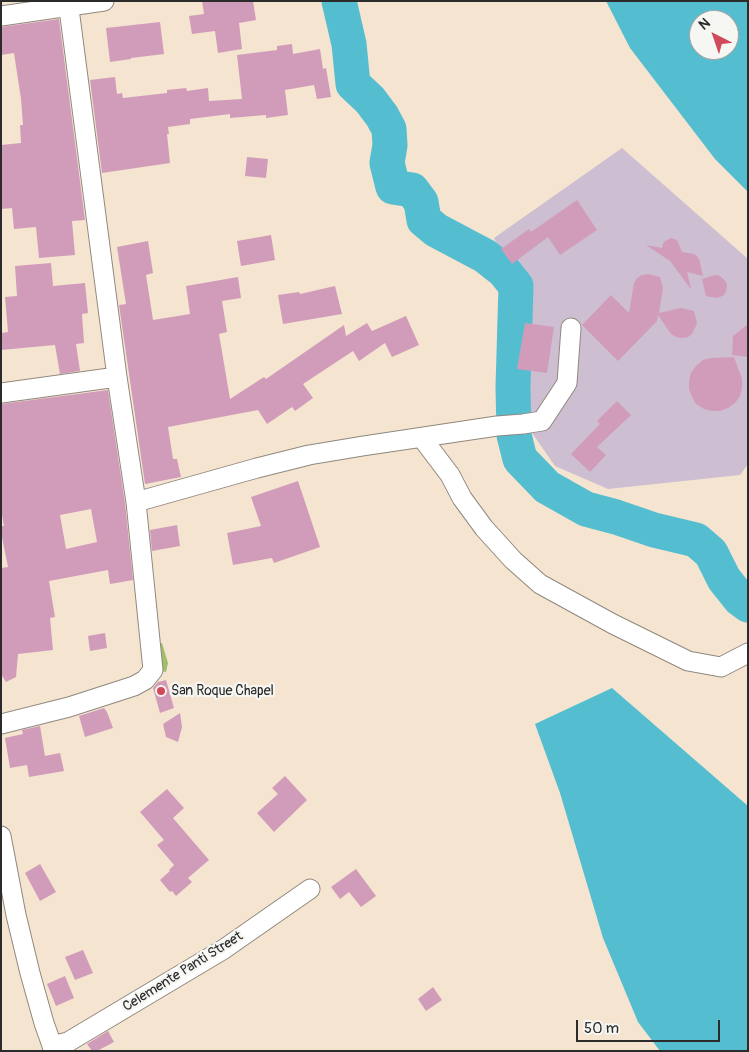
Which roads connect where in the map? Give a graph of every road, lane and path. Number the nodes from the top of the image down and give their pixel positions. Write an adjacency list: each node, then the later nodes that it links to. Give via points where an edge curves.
1 (104, 1): 2 (street)
2 (68, 4): 3 (street); 5 (street)
3 (1, 16)
4 (571, 328): 7 (street, via 567,383 542,421)
5 (117, 377): 6 (street); 8 (street)
6 (1, 393)
7 (422, 438): 8 (street, via 309,455); 9 (street, via 484,528 540,584 688,661 720,666)
8 (136, 502): 10 (street, via 153,670 134,686)
9 (748, 653)
10 (1, 724)
11 (1, 836): 13 (street, via 24,948)
12 (310, 889): 13 (street, Celemente Panti Street, via 224,949)
13 (53, 1048)

